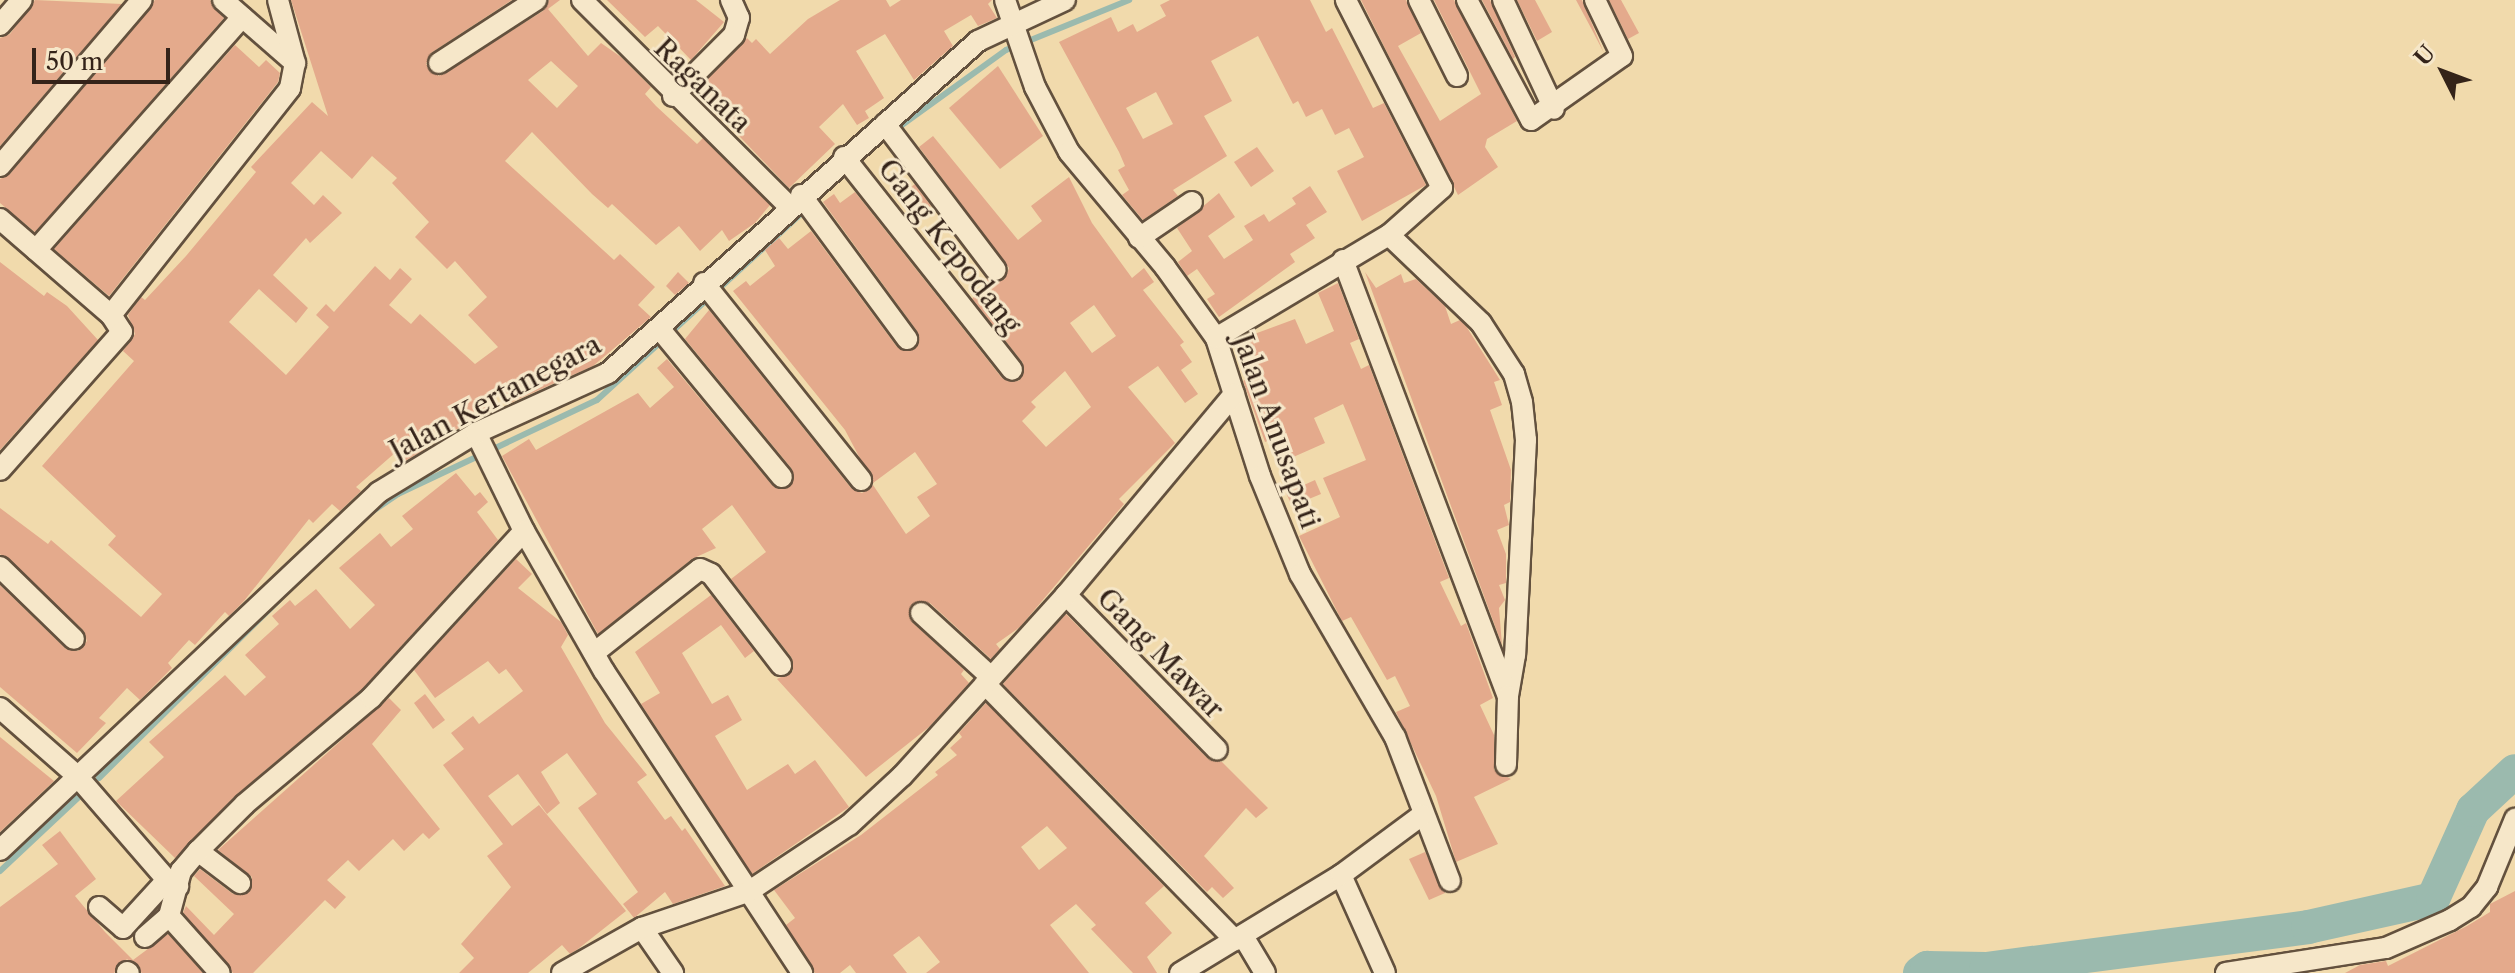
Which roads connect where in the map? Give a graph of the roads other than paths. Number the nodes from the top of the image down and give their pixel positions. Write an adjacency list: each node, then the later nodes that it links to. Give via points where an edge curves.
1 (22, 0): 16 (street)
2 (142, 0): 25 (street)
3 (223, 0): 15 (street)
4 (278, 0): 18 (street)
5 (536, 0): 19 (street)
6 (582, 0): 21 (street, Raganata)
7 (731, 0): 21 (street, via 739,18 734,35)
8 (1005, 0): 17 (street, Jalan Anusapati)
9 (1346, 0): 29 (street, via 1441,181 1439,195)
10 (1419, 0): 20 (street)
11 (1467, 0): 22 (street, via 1526,117 1536,120)
12 (1503, 0): 22 (street)
13 (1595, 0): 22 (street, via 1622,56)
14 (1060, 1): 17 (street, Jalan Kertanegara)
15 (242, 17): 18 (street); 31 (street)
16 (0, 25)
17 (1015, 26): 23 (street, Jalan Kertanegara, via 978,41); 30 (street, Jalan Anusapati, via 1029,70 1069,152)
18 (295, 63): 35 (street, via 290,88 267,122)
19 (439, 63)
20 (1457, 76)
21 (673, 96): 27 (street, Raganata)
22 (1554, 109)
23 (888, 128): 24 (street, Jalan Kertanegara); 33 (street)
24 (849, 163): 27 (street, Jalan Kertanegara); 39 (street, Gang Kepodang)
25 (0, 166)
26 (1192, 202): 30 (street)
27 (803, 204): 34 (street, Jalan Kertanegara); 38 (street, Raganata)
28 (0, 219): 31 (street)
29 (1389, 235): 32 (street); 53 (street, via 1481,323 1514,374 1522,402 1523,502)
30 (1139, 238): 37 (street, Jalan Anusapati)
31 (36, 250): 35 (street)
32 (1343, 260): 37 (street); 53 (street)
33 (996, 270)
34 (711, 292): 36 (street, Jalan Kertanegara); 44 (street)
35 (111, 315): 42 (street, via 122,332 117,340)
36 (665, 335): 41 (street, Jalan Kertanegara, via 590,385); 43 (street)
37 (1216, 338): 40 (street, Jalan Anusapati)
38 (907, 339)
39 (1012, 370)
40 (1234, 394): 47 (street); 58 (street, Jalan Anusapati, via 1300,574 1395,737)
41 (480, 444): 45 (street); 57 (street, Jalan Kertanegara, via 379,492)
42 (0, 470)
43 (782, 477)
44 (861, 480)
45 (524, 531): 50 (street); 61 (street, via 371,698 245,804)
46 (0, 567): 49 (street)
47 (1066, 595): 52 (street); 55 (street, Gang Mawar)
48 (921, 613): 52 (street)
49 (74, 639)
50 (594, 653): 51 (street, via 700,569 711,574); 66 (street)
51 (781, 665)
52 (988, 681): 66 (street, via 902,776 849,825); 71 (street)
53 (1508, 696): 56 (street)
54 (0, 708): 57 (street)
55 (1217, 750)
56 (1506, 765)
57 (77, 776): 60 (street, Jalan Kertanegara); 64 (street)
58 (1422, 815): 62 (street); 63 (street, Jalan Anusapati)
59 (2515, 819): 79 (street, via 2487,887 2471,907 2450,920 2386,948)
60 (0, 850)
61 (198, 851): 64 (street); 65 (street)
62 (1341, 875): 71 (street); 78 (street)
63 (1450, 881)
64 (172, 883): 67 (street, via 123,928); 68 (street)
65 (240, 883)
66 (748, 892): 69 (street); 76 (street)
67 (99, 907)
68 (169, 916): 70 (street); 73 (street)
69 (642, 928): 74 (street); 75 (street)
70 (145, 937)
71 (1239, 938): 72 (street); 77 (street)
72 (1186, 971)
73 (220, 973)
74 (562, 973)
75 (673, 973)
76 (802, 973)
77 (1265, 973)
78 (1385, 973)
79 (2226, 973)

